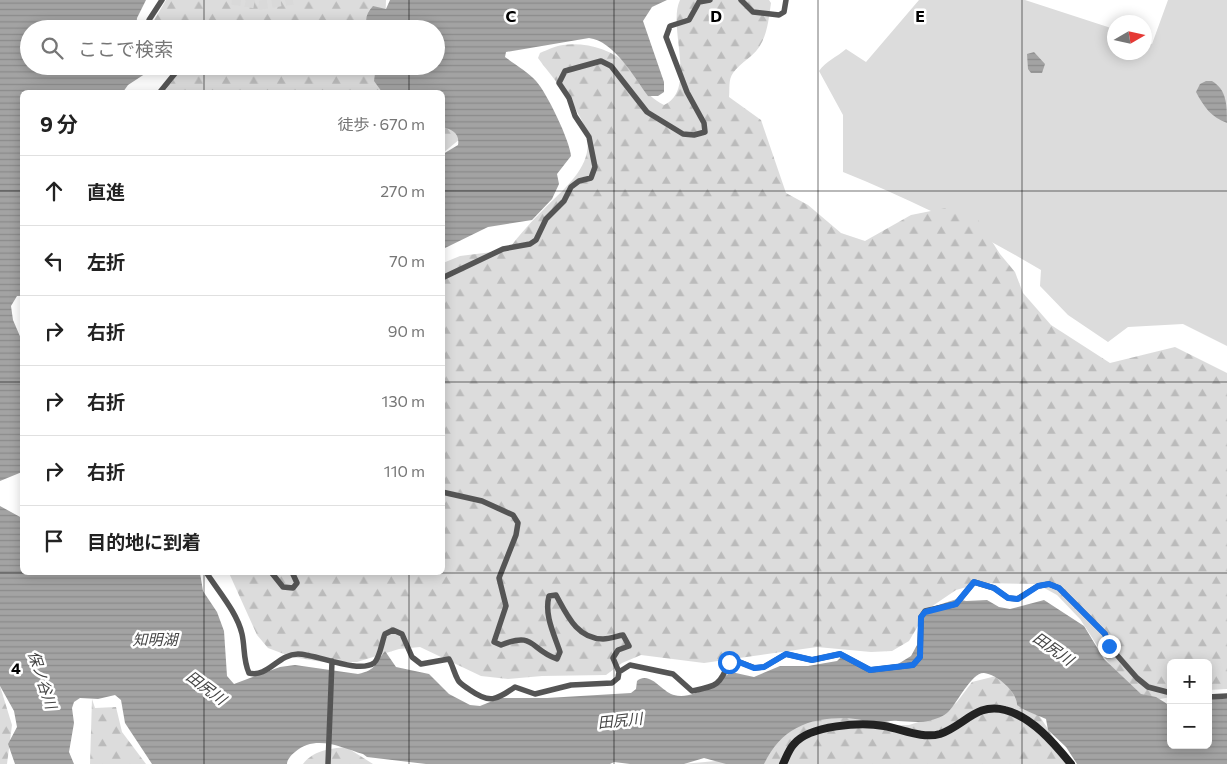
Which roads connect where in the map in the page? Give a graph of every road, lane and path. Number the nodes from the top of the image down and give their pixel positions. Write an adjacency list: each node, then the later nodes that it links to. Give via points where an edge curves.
1 (162, 0): 5 (street)
2 (710, 0): 8 (street, via 699,2 690,20 670,26 666,37 705,132 682,134 647,112 611,66 600,61 565,71 559,83 589,137 595,167 591,178 570,187 564,201 546,219 536,240 503,249)
3 (741, 0): 4 (street, via 753,12 779,16 784,12)
4 (786, 0)
5 (149, 20)
6 (174, 75): 7 (street)
7 (162, 90)
8 (445, 277)
9 (445, 493): 14 (street, via 482,501 513,515 518,523 499,578 506,606 494,642 501,645 517,638 524,639 557,659 560,652 547,604 549,596 556,595 572,625 584,634 603,639 623,635 629,646 618,650 613,658)
10 (208, 575): 13 (street, via 238,621 243,635 244,663 249,672 256,675 285,656 298,654)
11 (273, 575): 12 (street, via 283,587 293,588 297,583)
12 (293, 575)
13 (332, 661): 14 (street, via 365,666 374,663 385,634 393,630 402,634 412,657 421,664 448,659 459,682 483,699 502,696 515,687 536,694 570,685 612,682 618,678); 18 (street)
14 (619, 672): 15 (street, via 630,665 673,674 692,691 713,687 722,680 729,662 734,660 754,668 764,667 786,654 812,660 840,654 870,670 913,665 920,657 921,617 925,612 956,604 974,582 994,588 1008,598 1018,599 1038,586 1049,584 1059,588 1091,618 1105,634 1109,646 1137,678 1148,687)
15 (1167, 692)
16 (1227, 696): 17 (street)
17 (1212, 697)
18 (328, 764)
19 (783, 764): 20 (main road, via 794,744 804,735 816,731 869,724 911,733 939,734 977,711 990,708 1016,714 1055,744)
20 (1072, 764)

